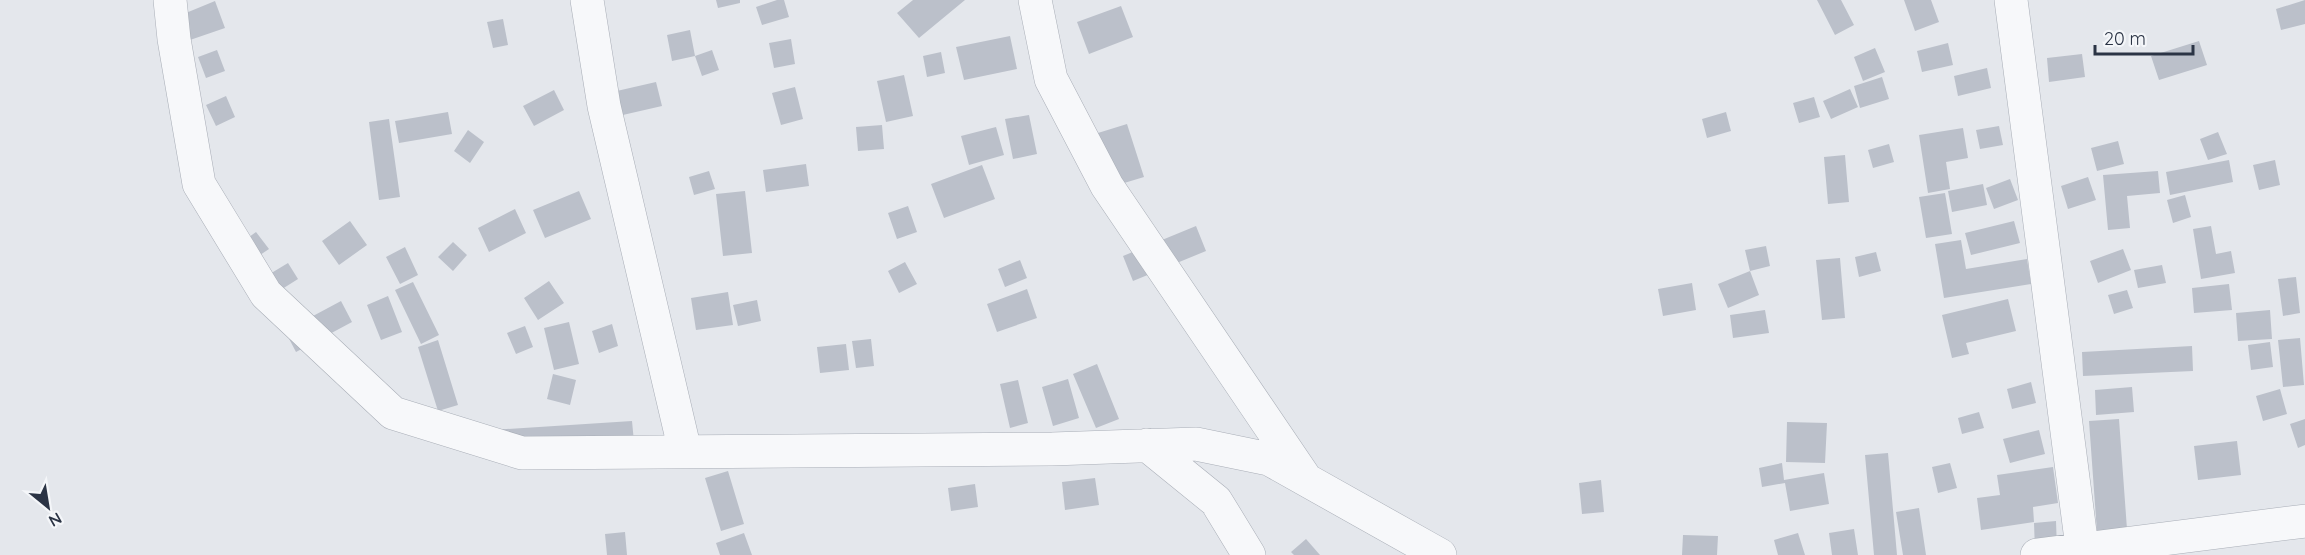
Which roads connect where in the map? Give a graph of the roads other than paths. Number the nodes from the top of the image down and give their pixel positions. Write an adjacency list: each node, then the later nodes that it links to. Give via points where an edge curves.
1 (170, 0): 6 (street, via 200,184 266,294 393,413 522,453)
2 (587, 0): 6 (street, via 604,106)
3 (1035, 0): 7 (street, via 1051,79 1107,186)
4 (2011, 0): 9 (street)
5 (1147, 446): 6 (street); 7 (street, via 1196,444 1269,459); 10 (street, via 1216,501)
6 (685, 452)
7 (1307, 481): 11 (street)
8 (2305, 521): 9 (street)
9 (2083, 553): 12 (street)
10 (1249, 555)
11 (1440, 555)
12 (2037, 555)

